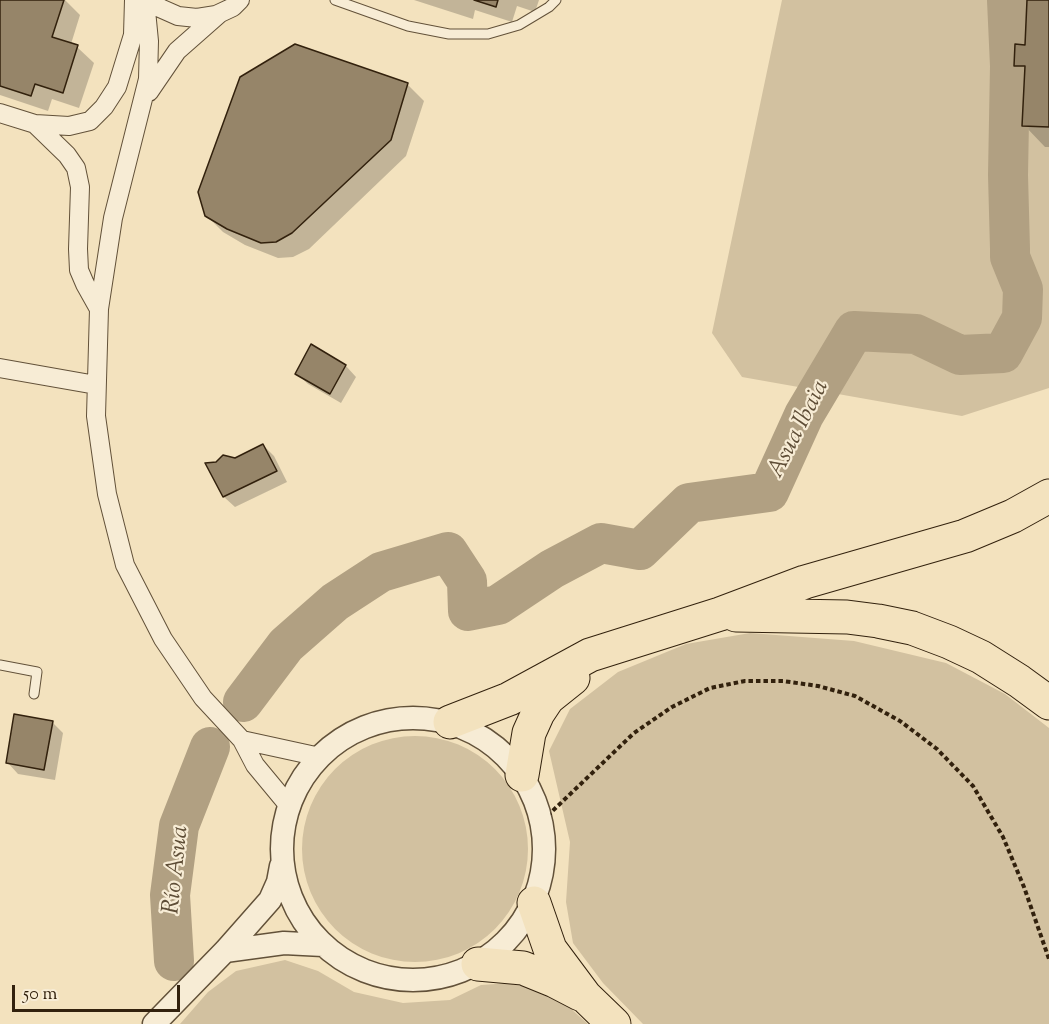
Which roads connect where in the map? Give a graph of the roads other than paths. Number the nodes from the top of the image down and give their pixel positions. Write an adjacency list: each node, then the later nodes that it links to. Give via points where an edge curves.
1 (134, 0): 9 (street, via 133,35 117,87 104,107 90,121 69,126)
2 (145, 0): 7 (street, via 150,62)
3 (151, 0): 6 (street, via 178,16 197,18)
4 (335, 0): 5 (lane, via 408,26 449,34 488,34 519,25)
5 (556, 0)
6 (236, 5): 7 (street, via 177,51)
7 (144, 101): 10 (street, via 113,218)
8 (0, 113): 9 (street)
9 (35, 124): 10 (street, via 76,168 80,187 79,270)
10 (99, 309): 12 (street)
11 (0, 368): 12 (street)
12 (96, 385): 20 (street, via 96,416 107,494 125,565 163,639 203,698)
13 (1049, 496): 14 (highway, via 965,536 805,582)
14 (720, 614): 15 (highway); 18 (highway, via 847,617 912,628 981,657)
15 (651, 636): 19 (highway, via 590,655 509,699); 22 (highway, via 575,676 548,698 529,734)
16 (0, 665): 17 (lane, via 37,672)
17 (34, 694)
18 (1049, 703)
19 (450, 722): 21 (street, via 415,717 380,722 347,735); 22 (street, via 478,734 502,752)
20 (242, 740): 21 (street); 23 (street, via 255,765)
21 (320, 757): 23 (street)
22 (522, 775): 25 (street, via 542,821 544,858)
23 (289, 806): 24 (street)
24 (282, 859): 26 (street, via 288,891 302,920); 27 (street, via 270,900)
25 (534, 903): 28 (street, via 501,948); 29 (highway, via 550,949)
26 (323, 945): 27 (street, via 284,943); 28 (street, via 370,974 397,980 435,979)
27 (225, 951): 30 (street)
28 (478, 964): 29 (highway, via 523,968)
29 (585, 996): 31 (highway)
30 (154, 1024)
31 (614, 1024)

